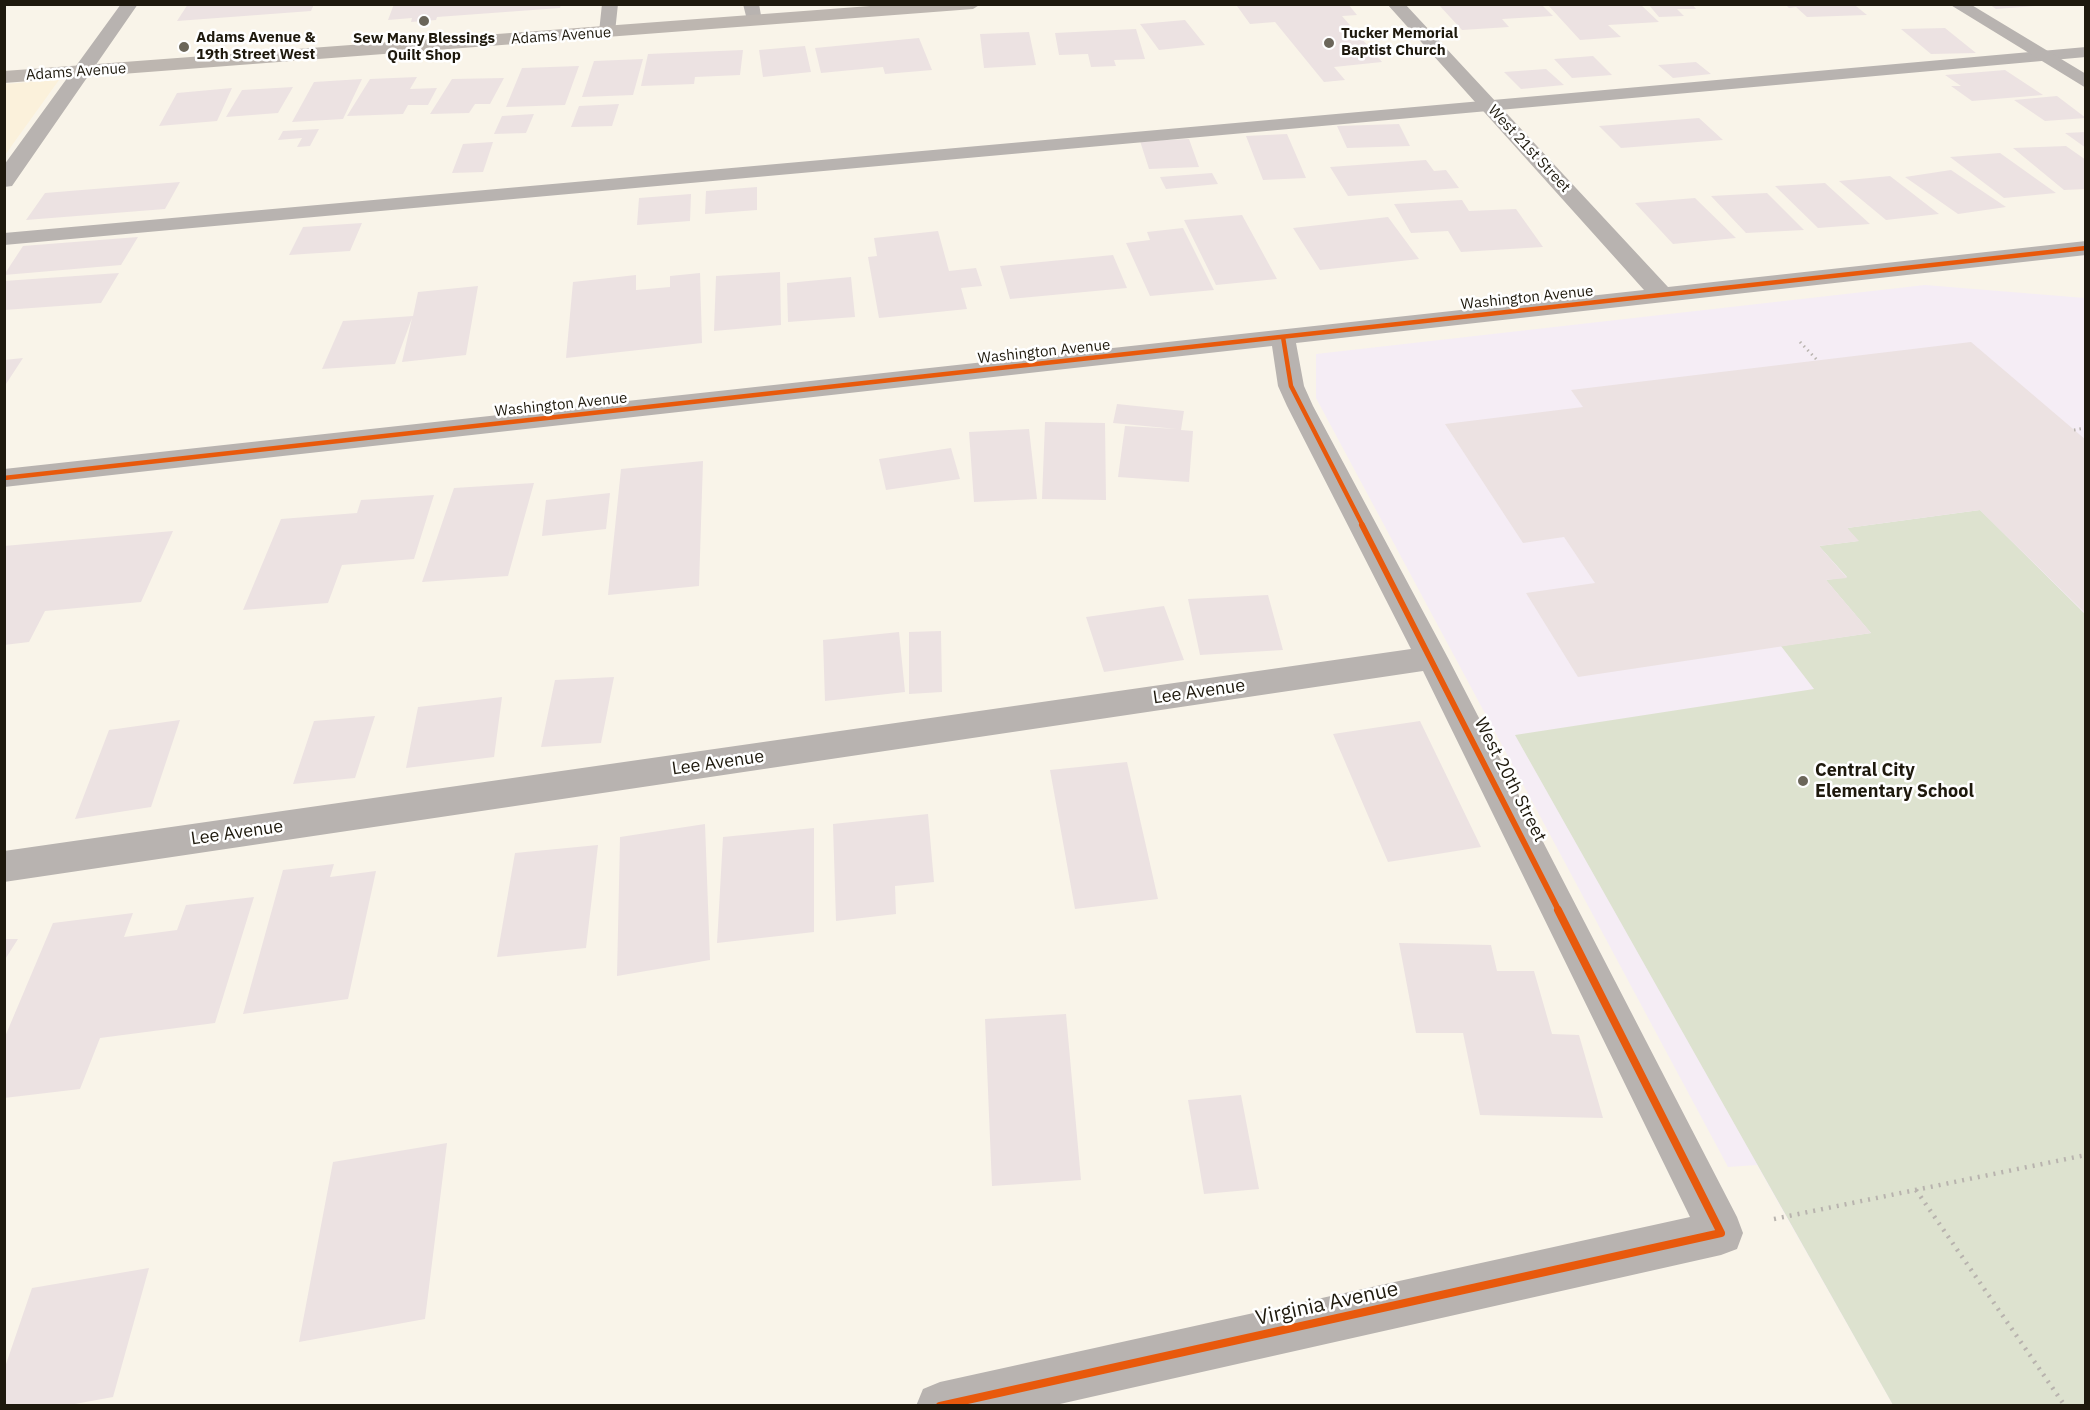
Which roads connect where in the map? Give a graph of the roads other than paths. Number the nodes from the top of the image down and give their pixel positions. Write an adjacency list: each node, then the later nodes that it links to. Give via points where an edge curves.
1 (130, 4): 11 (street)
2 (610, 4): 8 (lane)
3 (973, 4): 6 (main road, Adams Avenue)
4 (1395, 4): 14 (street, West 21st Street)
5 (1957, 4): 10 (street)
6 (886, 8): 7 (main road, Adams Avenue)
7 (753, 13): 8 (main road, Adams Avenue)
8 (607, 32): 11 (main road, Adams Avenue)
9 (2085, 52): 10 (lane)
10 (2043, 56): 13 (street); 14 (lane)
11 (82, 72): 12 (main road, Adams Avenue); 15 (street)
12 (4, 77)
13 (2085, 82)
14 (1489, 107): 16 (lane); 18 (street, West 21st Street)
15 (4, 181)
16 (4, 239)
17 (2085, 248): 18 (street, Washington Avenue)
18 (1662, 295): 19 (street, Washington Avenue)
19 (1283, 337): 20 (street, Washington Avenue); 21 (street, West 20th Street, via 1291,387)
20 (4, 478)
21 (1432, 658): 22 (street, Lee Avenue); 23 (street, West 20th Street)
22 (4, 867)
23 (1721, 1233): 24 (street, Virginia Avenue)
24 (940, 1406)

